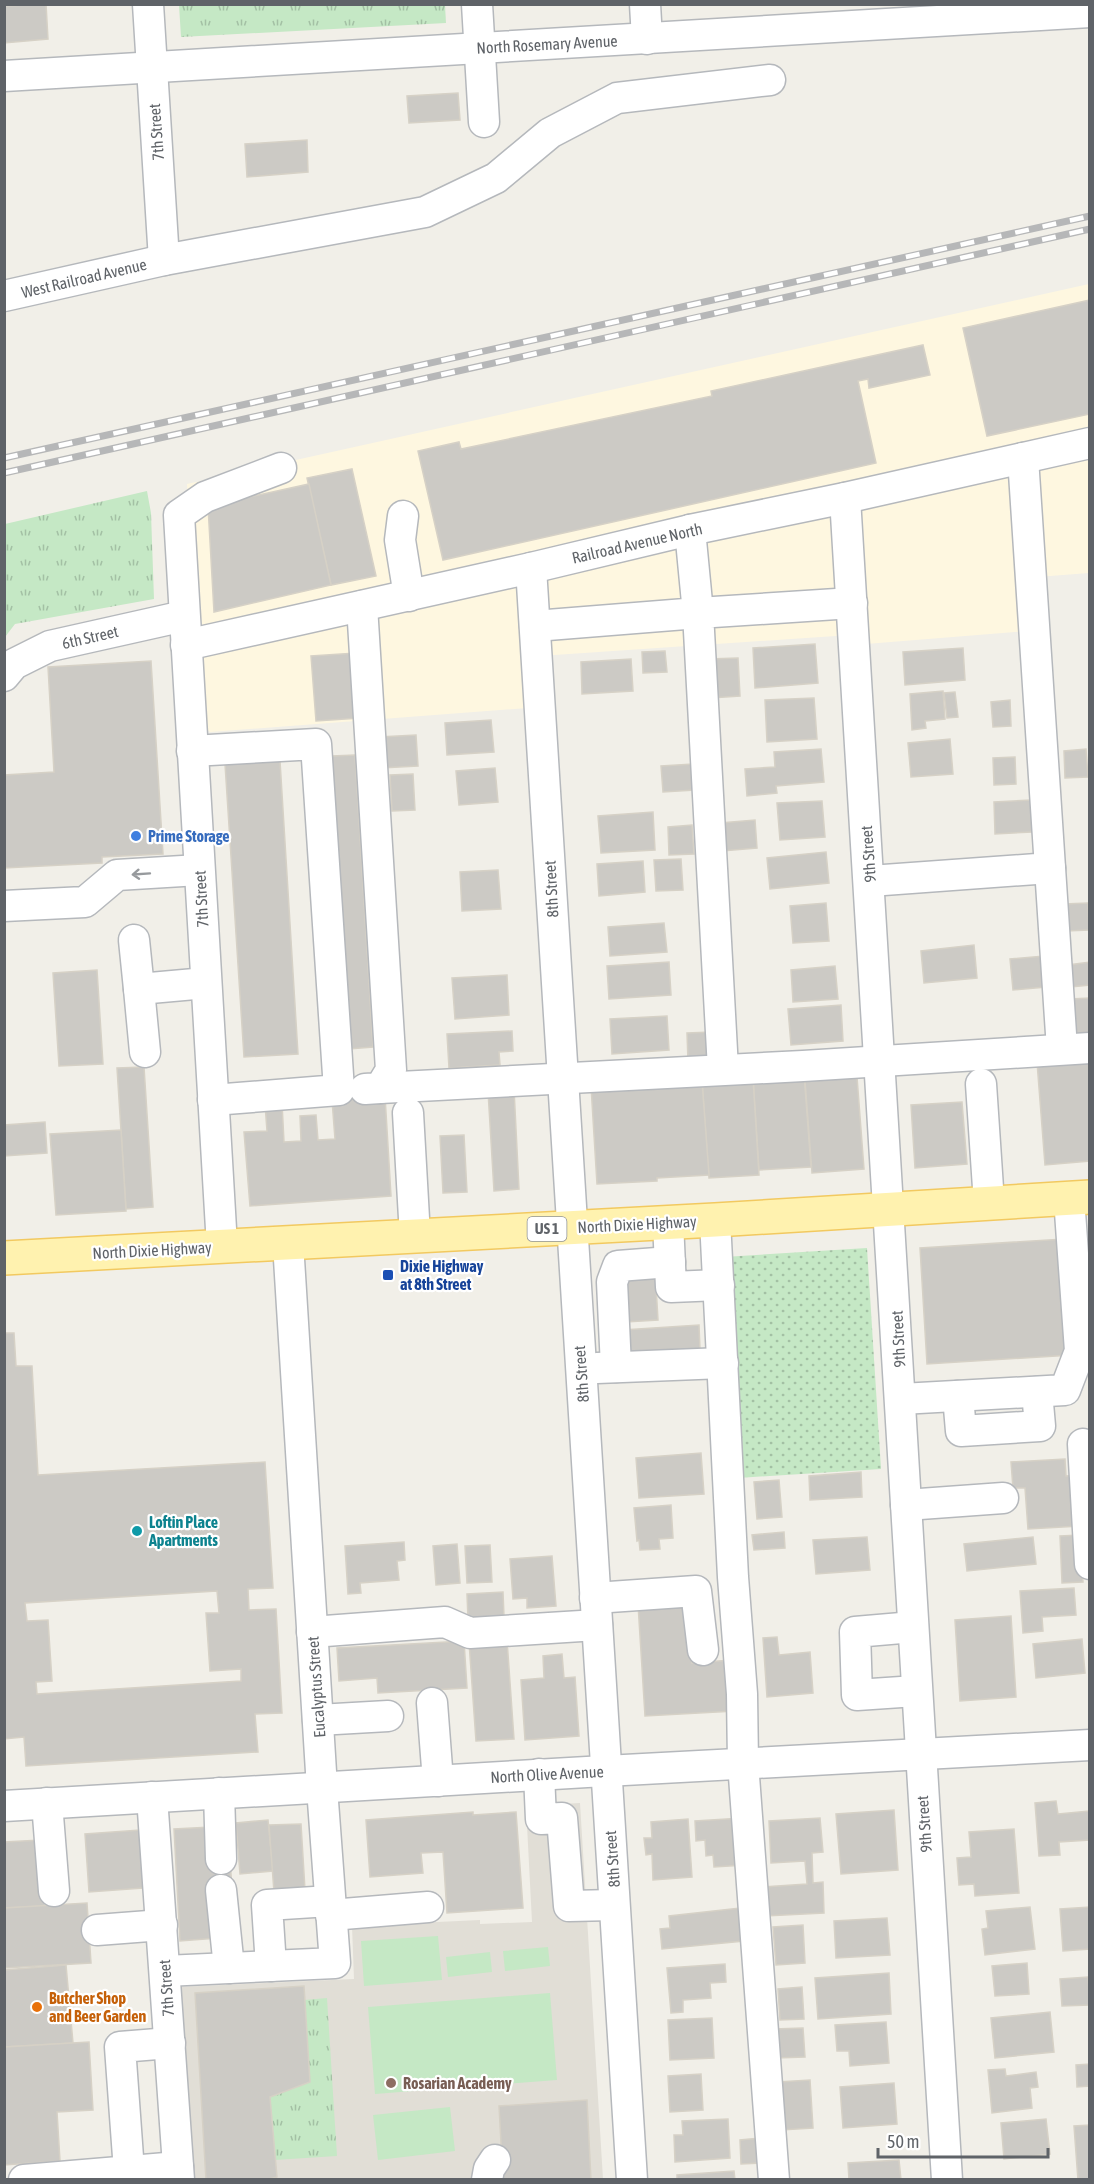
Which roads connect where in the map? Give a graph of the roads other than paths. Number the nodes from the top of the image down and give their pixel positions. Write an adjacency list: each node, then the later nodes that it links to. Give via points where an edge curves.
1 (148, 4): 8 (street, 7th Street)
2 (477, 4): 7 (street)
3 (645, 4): 6 (street)
4 (1089, 12): 5 (street, North Rosemary Avenue)
5 (808, 16): 6 (street, North Rosemary Avenue)
6 (646, 39): 7 (street, North Rosemary Avenue)
7 (480, 48): 8 (street, North Rosemary Avenue); 11 (street)
8 (152, 67): 9 (street, North Rosemary Avenue); 12 (street, 7th Street)
9 (4, 76)
10 (770, 80): 12 (street, West Railroad Avenue, via 617,98 550,134 496,178 425,212)
11 (484, 122)
12 (164, 260): 13 (street, West Railroad Avenue)
13 (4, 296)
14 (1089, 443): 15 (street, Railroad Avenue North)
15 (1023, 458): 17 (street, Railroad Avenue North); 30 (street)
16 (281, 468): 25 (street, 7th Street, via 205,497 179,515)
17 (845, 498): 19 (street, Railroad Avenue North); 22 (street, 9th Street)
18 (403, 516): 21 (street, via 400,540)
19 (690, 530): 20 (street, Railroad Avenue North); 24 (street)
20 (531, 568): 21 (street, Railroad Avenue North); 26 (street, 8th Street)
21 (409, 596): 23 (street, Railroad Avenue North)
22 (852, 603): 24 (street); 32 (street, 9th Street)
23 (362, 606): 27 (street, Railroad Avenue North); 43 (street, via 391,1070)
24 (698, 613): 26 (street); 40 (street)
25 (184, 616): 27 (street, 7th Street); 28 (street, 6th Street, via 50,646 14,664)
26 (535, 626): 41 (street, 8th Street)
27 (186, 645): 29 (street, 7th Street)
28 (4, 676)
29 (192, 751): 31 (street, 7th Street); 44 (street, via 316,744)
30 (1050, 868): 32 (street); 37 (street)
31 (199, 870): 33 (street, one-way to 33, via 117,875 85,902); 35 (street, 7th Street)
32 (870, 881): 39 (street, 9th Street)
33 (4, 906)
34 (134, 940): 36 (street)
35 (206, 984): 36 (street); 45 (street, 7th Street)
36 (139, 989): 38 (street)
37 (1076, 1048): 39 (street)
38 (145, 1052)
39 (881, 1060): 40 (street); 49 (street, 9th Street)
40 (723, 1069): 41 (street)
41 (563, 1079): 43 (street); 52 (street, 8th Street)
42 (981, 1084): 48 (street)
43 (380, 1088): 44 (street)
44 (339, 1090): 45 (street)
45 (213, 1100): 55 (street, 7th Street)
46 (408, 1113): 53 (street)
47 (1079, 1197): 48 (main road, North Dixie Highway / US 1); 58 (street)
48 (989, 1203): 49 (main road, North Dixie Highway / US 1)
49 (891, 1209): 50 (main road, North Dixie Highway / US 1); 65 (street, 9th Street)
50 (715, 1220): 51 (main road, North Dixie Highway / US 1); 59 (street)
51 (668, 1222): 52 (main road, North Dixie Highway / US 1); 57 (street)
52 (572, 1228): 53 (main road, North Dixie Highway / US 1); 61 (street, 8th Street)
53 (415, 1236): 54 (main road, North Dixie Highway / US 1)
54 (288, 1243): 55 (main road, North Dixie Highway / US 1); 72 (street, Eucalyptus Street)
55 (222, 1246): 56 (main road, North Dixie Highway / US 1)
56 (4, 1258)
57 (670, 1262): 59 (street, via 671,1287); 60 (street, via 618,1266 612,1282)
58 (1082, 1280): 65 (street, via 1080,1351 1065,1390 1037,1392 1040,1426 961,1431 958,1396)
59 (719, 1285): 62 (street)
60 (614, 1317): 61 (street); 63 (street)
61 (578, 1320): 64 (street, 8th Street)
62 (723, 1363): 63 (street); 80 (street)
63 (616, 1367): 64 (street)
64 (581, 1369): 70 (street, 8th Street)
65 (901, 1399): 68 (street, 9th Street)
66 (1083, 1444): 69 (street)
67 (1003, 1498): 68 (street)
68 (906, 1505): 71 (street, 9th Street)
69 (1089, 1564)
70 (596, 1611): 72 (street, via 470,1633 445,1622); 73 (street, via 696,1591); 81 (street, 8th Street)
71 (913, 1627): 74 (street, 9th Street); 74 (street, via 855,1632 857,1695)
72 (312, 1632): 77 (street, Eucalyptus Street)
73 (704, 1650)
74 (916, 1690): 79 (street, 9th Street)
75 (432, 1703): 83 (street)
76 (388, 1716): 77 (street)
77 (318, 1720): 84 (street, Eucalyptus Street)
78 (1089, 1745): 79 (street, North Olive Avenue)
79 (920, 1754): 80 (street, North Olive Avenue); 106 (street, 9th Street)
80 (743, 1763): 81 (street, North Olive Avenue); 105 (street)
81 (606, 1771): 82 (street, North Olive Avenue); 92 (street, 8th Street)
82 (538, 1774): 83 (street, North Olive Avenue); 92 (street, via 541,1819 562,1818 569,1906)
83 (438, 1780): 84 (street, North Olive Avenue)
84 (322, 1788): 85 (street, North Olive Avenue); 94 (street, Eucalyptus Street)
85 (219, 1793): 86 (street, North Olive Avenue); 89 (street)
86 (152, 1797): 87 (street, North Olive Avenue); 95 (street, 7th Street)
87 (47, 1803): 88 (street, North Olive Avenue); 91 (street)
88 (4, 1806)
89 (220, 1859)
90 (221, 1890): 98 (street)
91 (54, 1891)
92 (614, 1905): 104 (street, 8th Street)
93 (428, 1907): 94 (street)
94 (331, 1908): 97 (street, Eucalyptus Street, via 335,1963); 97 (street, via 267,1905)
95 (162, 1924): 96 (street); 99 (street, 7th Street)
96 (97, 1930)
97 (271, 1966): 98 (street, Eucalyptus Street)
98 (229, 1968): 99 (street, Eucalyptus Street)
99 (165, 1971): 100 (street, 7th Street)
100 (170, 2043): 101 (street, via 120,2047); 102 (street, 7th Street)
101 (129, 2171): 102 (street); 103 (street)
102 (178, 2173)
103 (24, 2180)
104 (632, 2180)
105 (774, 2180)
106 (947, 2180)

